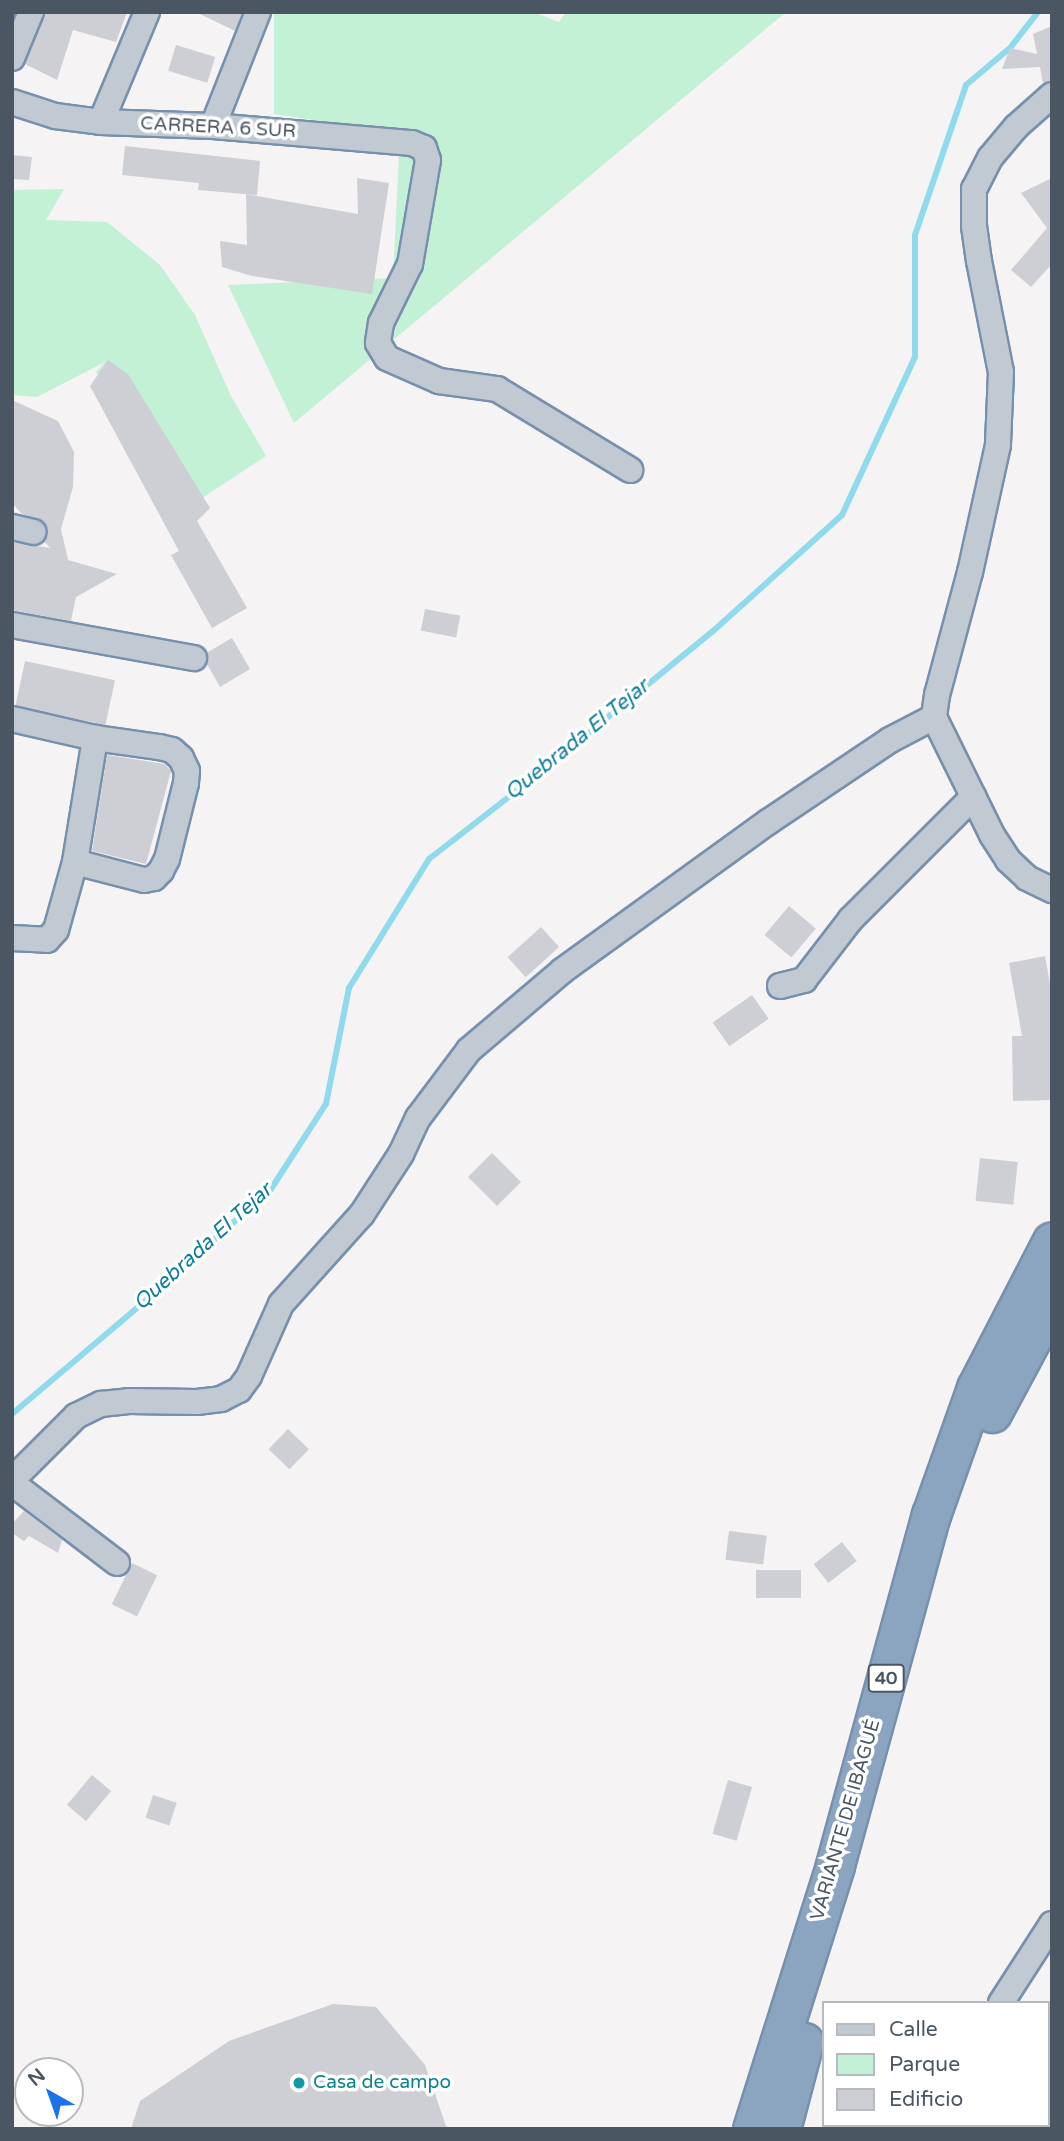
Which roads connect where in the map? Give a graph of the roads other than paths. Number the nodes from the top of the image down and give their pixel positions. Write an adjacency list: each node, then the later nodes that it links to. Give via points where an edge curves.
1 (31, 12): 4 (street)
2 (147, 12): 7 (street)
3 (258, 12): 8 (street)
4 (12, 58)
5 (1052, 95): 12 (street, via 990,158 974,189 979,261 1001,372 1001,411 992,478)
6 (12, 102): 7 (street, CARRERA 6 SUR, via 55,116)
7 (101, 122): 8 (street, CARRERA 6 SUR)
8 (213, 126): 9 (street, CARRERA 6 SUR, via 424,148 428,160 410,264 381,323 378,343 387,358 439,381 498,389)
9 (631, 470)
10 (13, 627): 11 (street)
11 (194, 658)
12 (934, 717): 15 (street); 22 (street, via 890,740 768,822 562,971 469,1050 418,1118 362,1214 281,1304 239,1390 221,1399 197,1402 101,1404 76,1416)
13 (12, 719): 14 (street)
14 (95, 738): 16 (street); 16 (street, via 172,750 187,771 186,783 167,859 154,878 144,880)
15 (973, 797): 17 (street, via 1008,860 1027,878); 19 (street, via 852,919 804,980)
16 (75, 862): 18 (street, via 60,918 47,940)
17 (1052, 890)
18 (12, 938)
19 (780, 986)
20 (1050, 1238): 26 (highway, VARIANTE DE IBAGUÉ / 40, via 976,1388 931,1515 835,1865)
21 (1052, 1301): 27 (highway, VARIANTE DE IBAGUÉ / 40, via 999,1396 955,1505)
22 (12, 1481): 23 (street)
23 (117, 1563)
24 (1052, 1924): 25 (street)
25 (1002, 2001)
26 (752, 2129)
27 (780, 2129)

